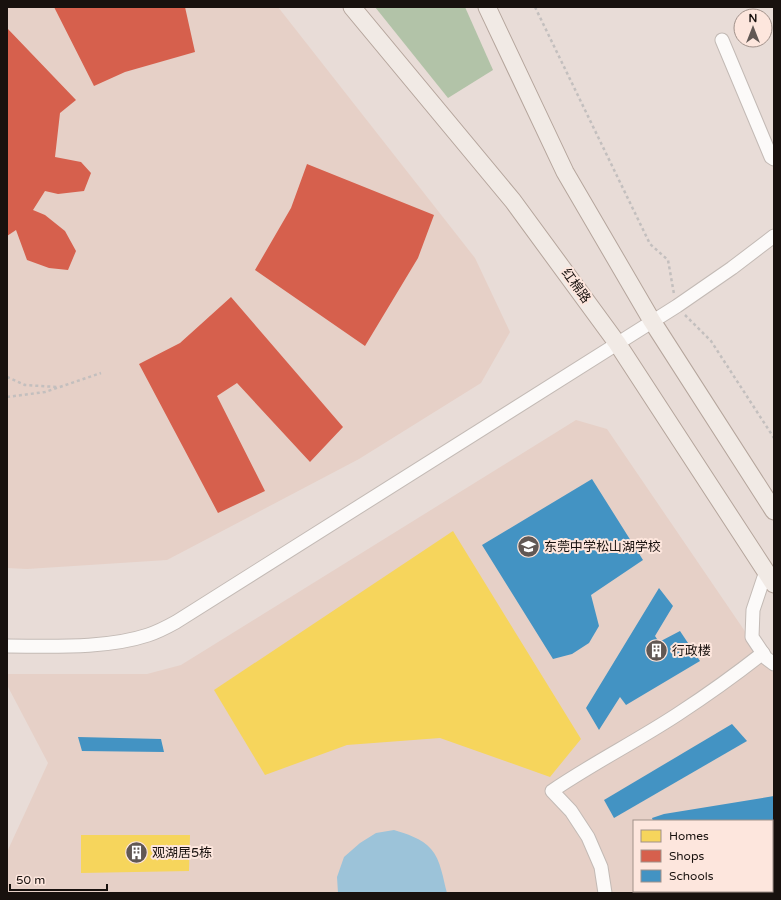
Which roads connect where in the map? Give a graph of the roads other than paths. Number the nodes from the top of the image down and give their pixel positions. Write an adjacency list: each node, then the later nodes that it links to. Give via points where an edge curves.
1 (352, 7): 7 (main road, 红棉路, via 513,201)
2 (487, 7): 6 (main road, via 565,172)
3 (722, 40): 4 (street)
4 (774, 159)
5 (774, 236): 6 (street, via 732,268)
6 (652, 321): 7 (street); 8 (main road)
7 (617, 343): 9 (main road, 红棉路); 10 (street, via 162,629 147,635 83,645)
8 (774, 510)
9 (770, 578): 11 (street, via 753,610 752,637)
10 (7, 646)
11 (763, 653): 12 (street); 13 (street, via 677,715 552,791 571,811 588,837 601,868)
12 (774, 664)
13 (606, 893)

